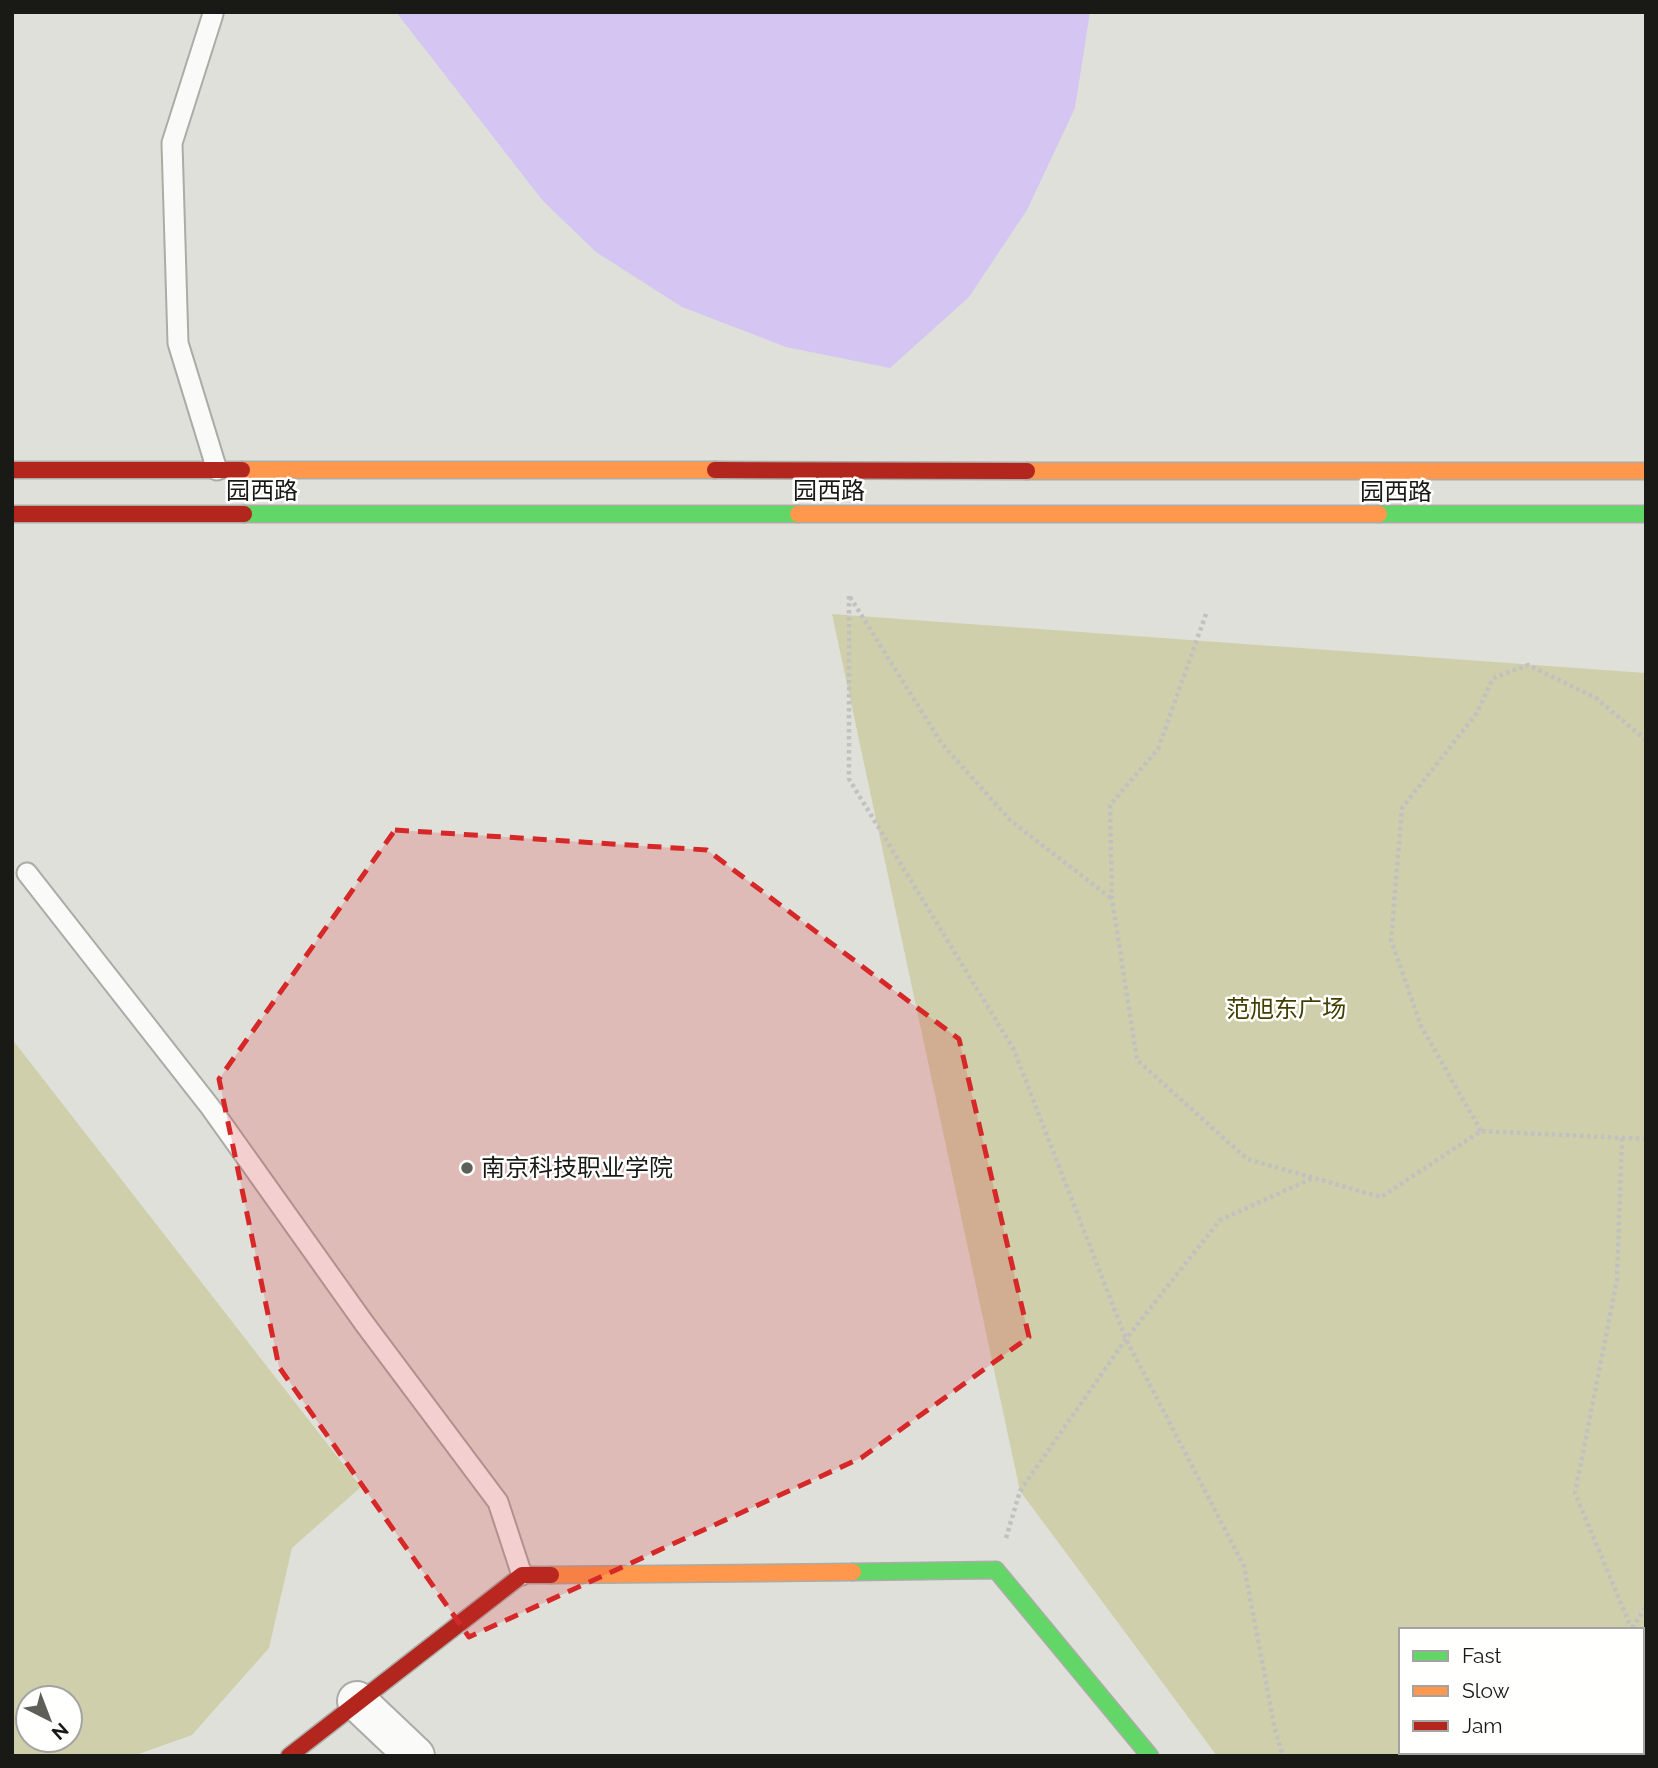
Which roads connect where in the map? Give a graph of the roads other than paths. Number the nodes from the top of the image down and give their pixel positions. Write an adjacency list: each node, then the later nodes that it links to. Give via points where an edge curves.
1 (213, 14): 3 (lane, via 172,143 178,343)
2 (12, 470): 3 (main road, 园西路)
3 (217, 470): 4 (main road, 园西路)
4 (1646, 471)
5 (12, 514): 6 (main road, 园西路)
6 (1646, 514)
7 (27, 873): 8 (lane, via 211,1108 498,1502)
8 (523, 1575): 9 (main road); 12 (main road, via 996,1570)
9 (357, 1701): 10 (main road); 11 (street)
10 (289, 1756)
11 (415, 1756)
12 (1150, 1756)

